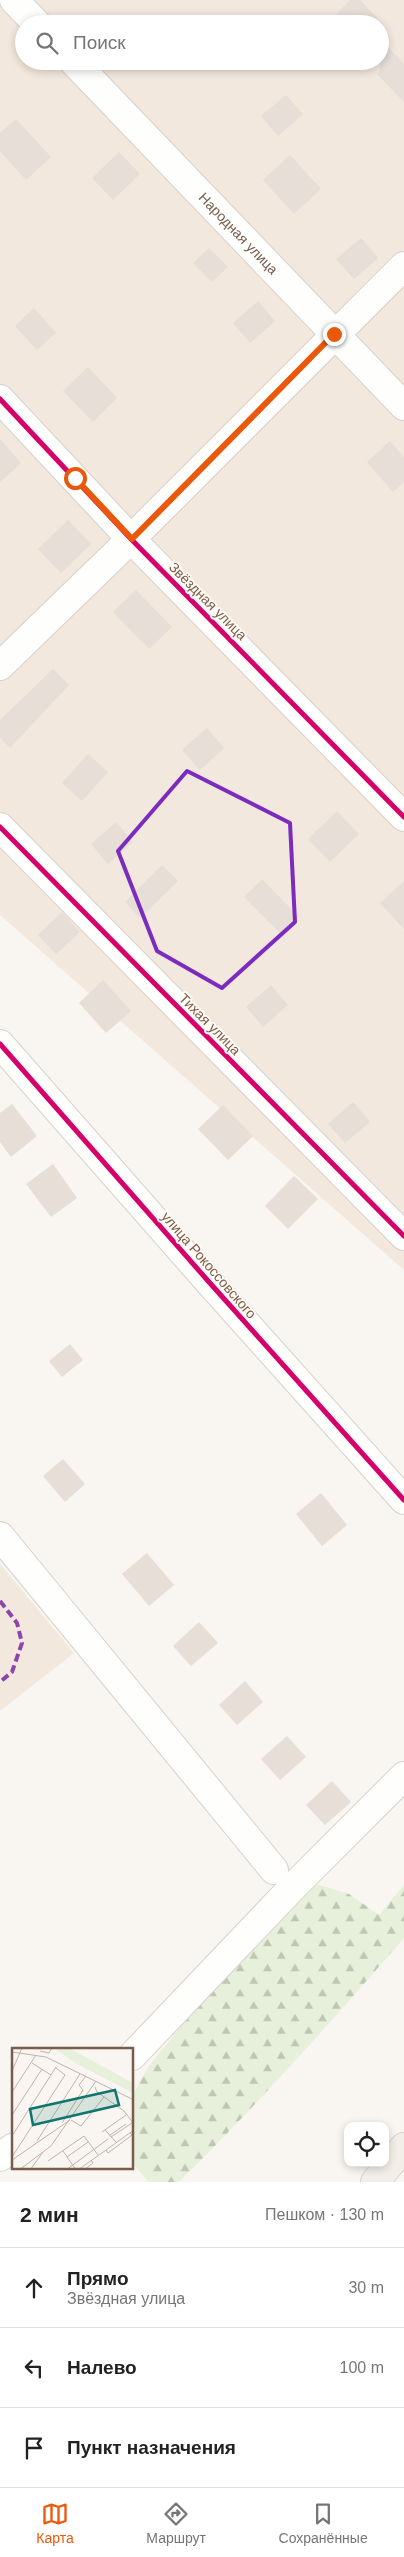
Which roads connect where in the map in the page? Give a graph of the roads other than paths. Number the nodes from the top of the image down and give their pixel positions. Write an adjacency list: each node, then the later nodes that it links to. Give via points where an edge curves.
1 (14, 0): 2 (street)
2 (28, 15)
3 (81, 70): 5 (street, Народная улица)
4 (404, 266): 5 (street)
5 (334, 334): 7 (street, Народная улица); 8 (street)
6 (0, 399): 8 (street, Звёздная улица)
7 (404, 406)
8 (132, 539): 9 (street); 10 (street, Звёздная улица)
9 (0, 666)
10 (404, 817)
11 (0, 827): 13 (street, Тихая улица)
12 (0, 1044): 14 (street, улица Рокоссовского)
13 (404, 1236)
14 (404, 1500)
15 (0, 1536): 17 (street)
16 (404, 1776): 18 (street)
17 (274, 1870)
18 (134, 2054)
19 (404, 2147): 22 (main road)
20 (12, 2148): 21 (street)
21 (0, 2157)
22 (375, 2182)

